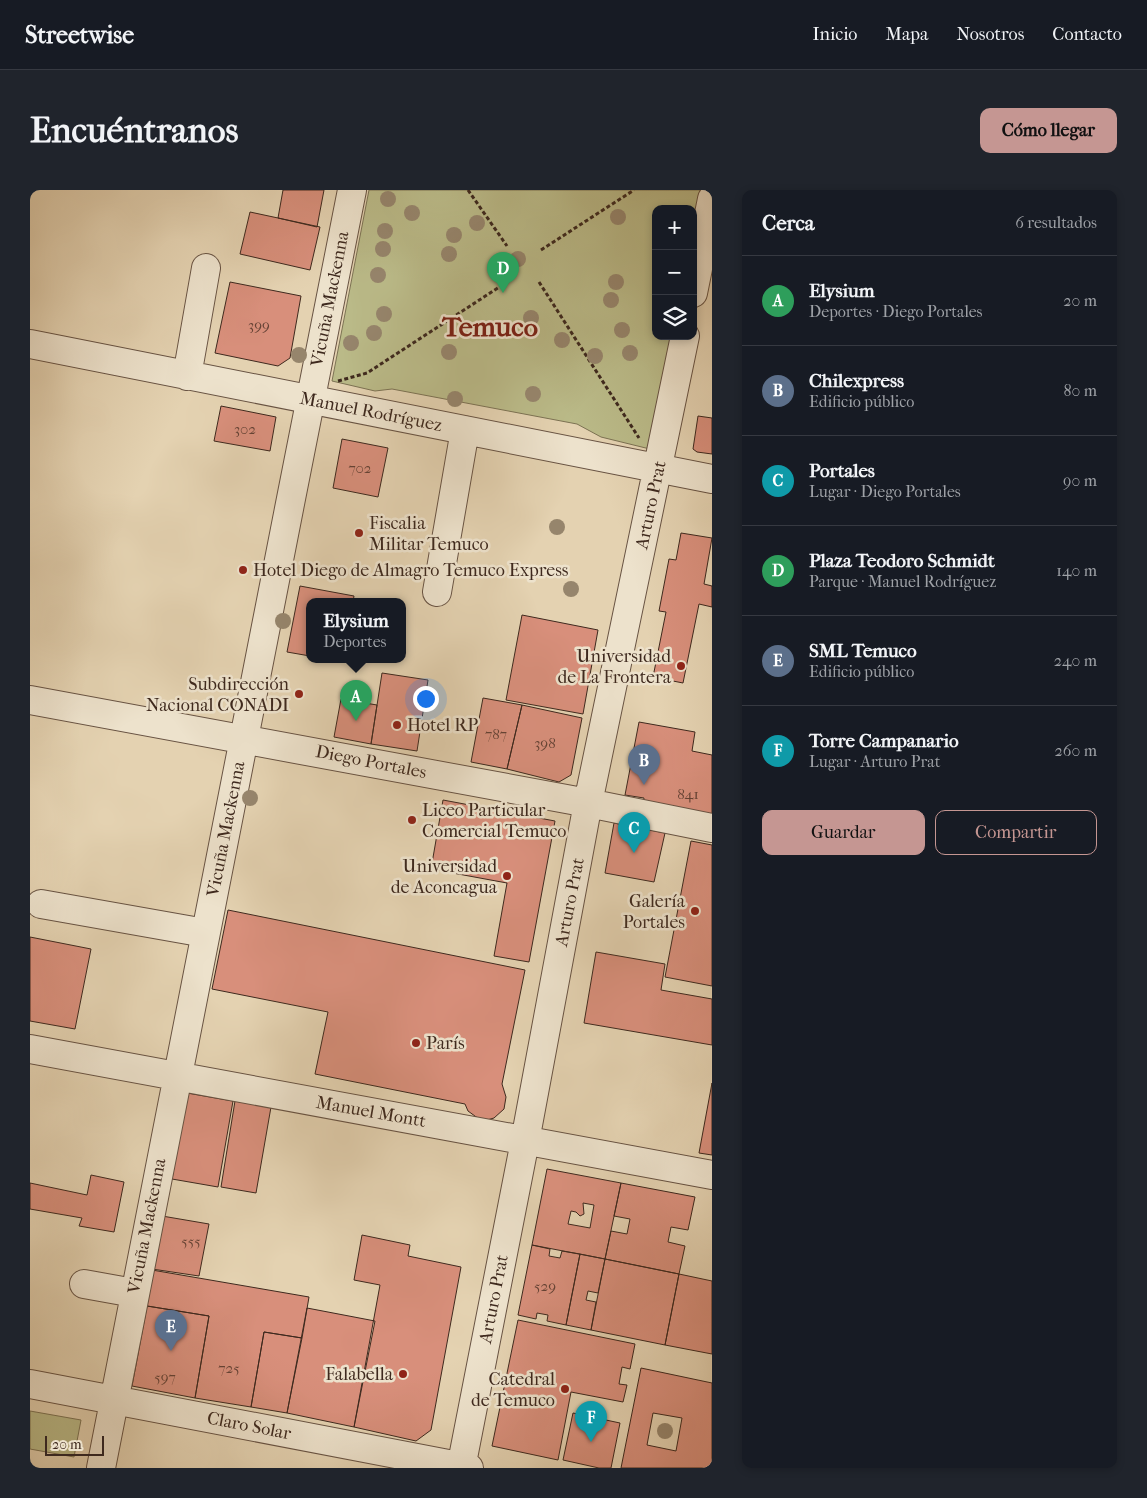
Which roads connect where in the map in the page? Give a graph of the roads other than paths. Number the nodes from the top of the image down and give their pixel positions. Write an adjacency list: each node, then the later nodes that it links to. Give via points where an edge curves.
1 (352, 190): 8 (street, Vicuña Mackenna)
2 (712, 198): 4 (street)
3 (206, 268): 7 (street)
4 (697, 273)
5 (684, 340): 10 (street, Arturo Prat)
6 (30, 344): 7 (street, Manuel Rodríguez)
7 (188, 376): 8 (street, Manuel Rodríguez)
8 (311, 400): 9 (street, Manuel Rodríguez); 14 (street, Vicuña Mackenna)
9 (465, 430): 10 (street, Manuel Rodríguez); 12 (street)
10 (658, 468): 11 (street, Manuel Rodríguez); 15 (street, Arturo Prat)
11 (712, 479)
12 (436, 592)
13 (30, 700): 14 (street, Diego Portales)
14 (244, 738): 15 (street, Diego Portales); 18 (street, Vicuña Mackenna)
15 (588, 803): 16 (street, Diego Portales); 21 (street, Arturo Prat)
16 (712, 828)
17 (42, 904): 18 (street)
18 (205, 933): 20 (street, Vicuña Mackenna)
19 (30, 1049): 20 (street, Manuel Montt)
20 (176, 1076): 21 (street, Manuel Montt); 24 (street, Vicuña Mackenna)
21 (525, 1140): 22 (street, Manuel Montt); 28 (street, Arturo Prat)
22 (712, 1175)
23 (84, 1284): 24 (street)
24 (134, 1294): 26 (street, Vicuña Mackenna)
25 (30, 1384): 26 (street, Claro Solar)
26 (114, 1400): 27 (street, Vicuña Mackenna); 28 (street, Claro Solar)
27 (101, 1468)
28 (464, 1468)

